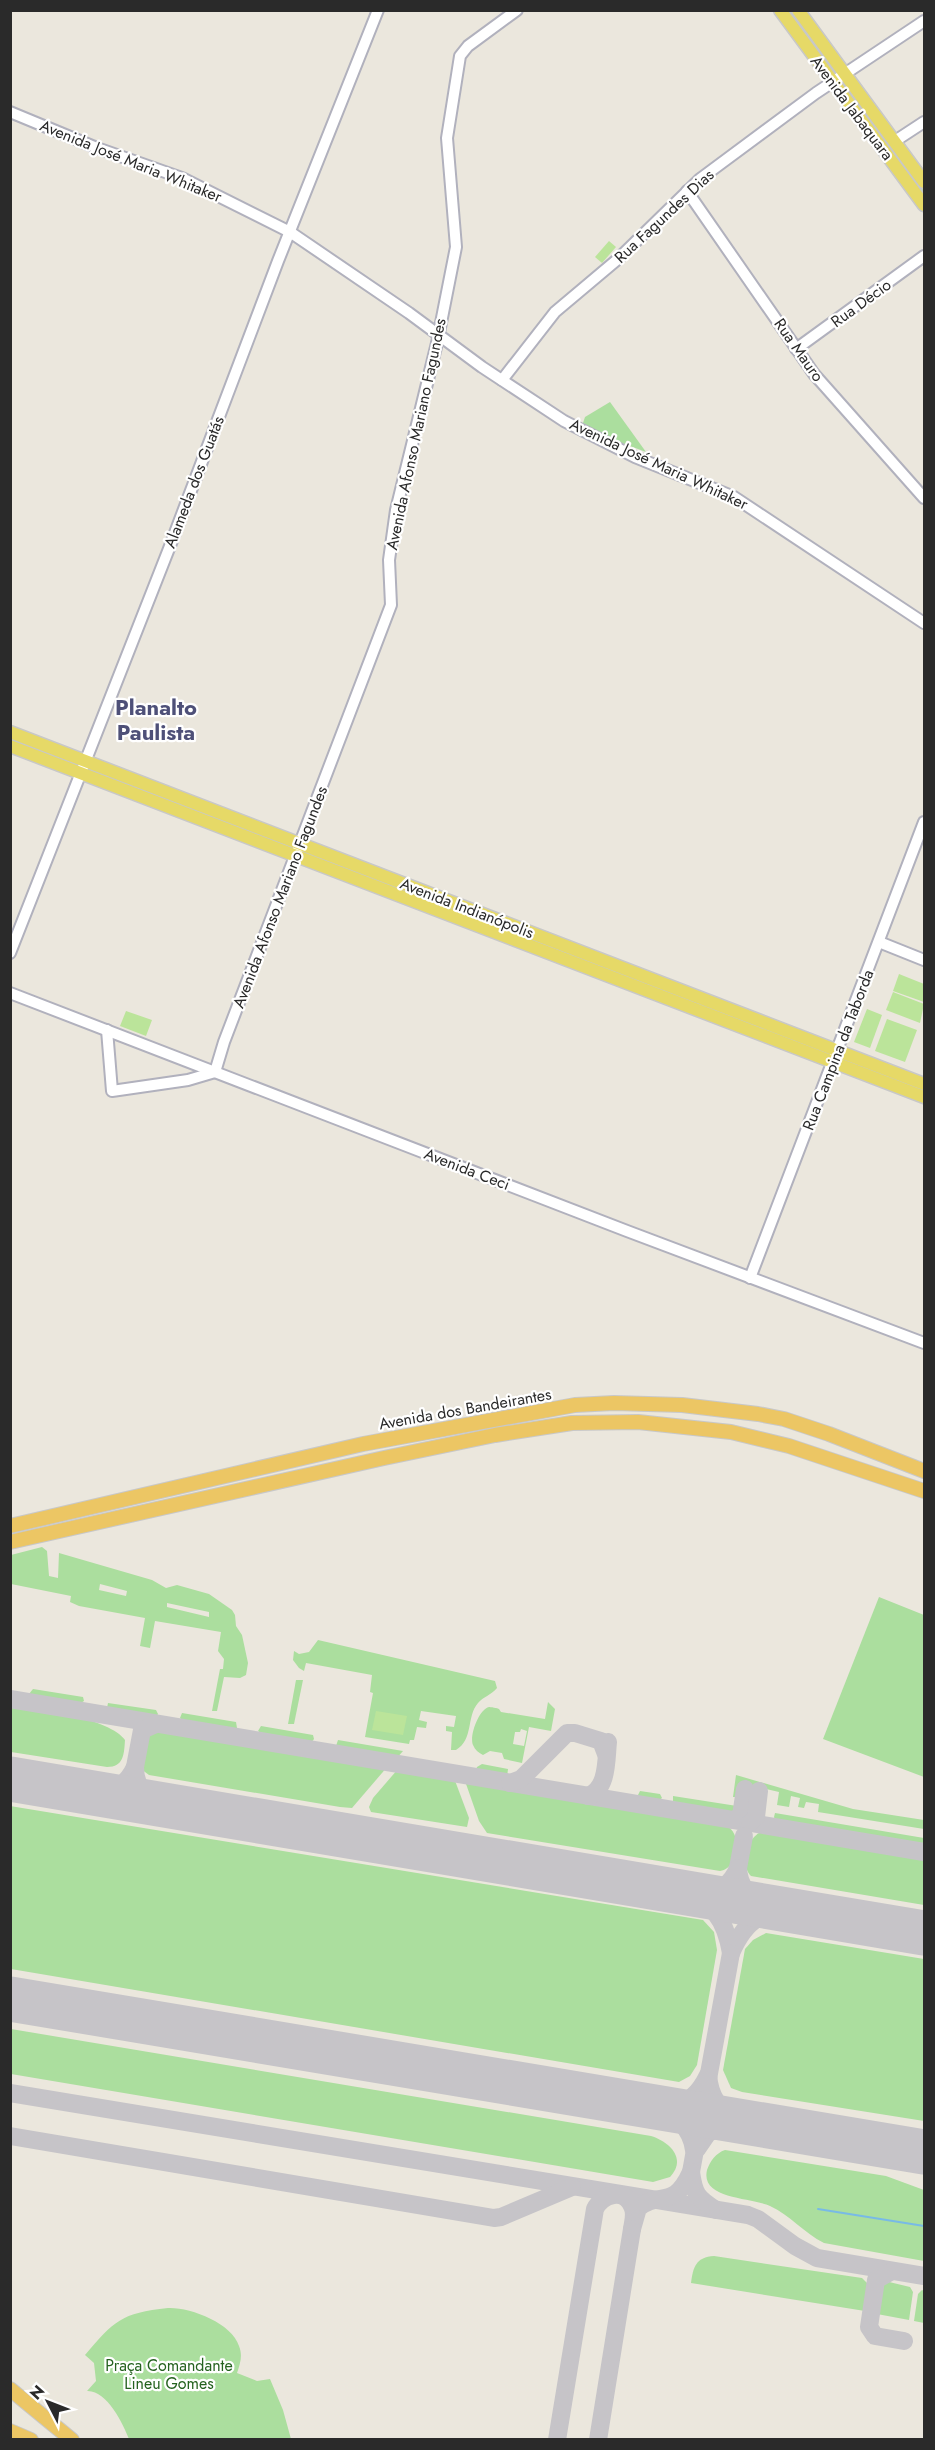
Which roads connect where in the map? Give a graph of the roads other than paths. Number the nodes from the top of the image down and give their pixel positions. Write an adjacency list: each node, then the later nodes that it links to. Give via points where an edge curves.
1 (378, 10): 14 (street, Alameda dos Guatás)
2 (517, 10): 16 (street, Avenida Afonso Mariano Fagundes, via 468,46 457,66 447,138 456,247)
3 (780, 10): 7 (main road, Avenida Jabaquara)
4 (798, 10): 6 (main road, Avenida Jabaquara)
5 (924, 21): 6 (street, Rua Fagundes Dias)
6 (845, 73): 7 (street, Rua Fagundes Dias); 10 (main road, Avenida Jabaquara)
7 (833, 81): 12 (street, Rua Fagundes Dias); 13 (main road, Avenida Jabaquara)
8 (10, 112): 14 (street, Avenida José Maria Whitaker, via 182,178)
9 (924, 122): 10 (street)
10 (894, 141): 11 (main road, Avenida Jabaquara)
11 (924, 182)
12 (687, 191): 17 (street, Rua Mauro); 18 (street, Rua Fagundes Dias, via 618,259 555,312)
13 (924, 205)
14 (290, 232): 16 (street, Avenida José Maria Whitaker); 23 (street, Alameda dos Guatás)
15 (924, 256): 17 (street, Rua Décio)
16 (439, 334): 18 (street, Avenida José Maria Whitaker); 25 (street, Avenida Afonso Mariano Fagundes, via 396,510 389,560 391,605)
17 (796, 349): 19 (street, Rua Mauro, via 845,411)
18 (502, 380): 20 (street, Avenida José Maria Whitaker, via 600,441 734,497)
19 (924, 498)
20 (924, 623)
21 (10, 732): 23 (main road, Avenida Indianópolis)
22 (10, 746): 23 (main road, Avenida Indianópolis)
23 (84, 767): 25 (main road, Avenida Indianópolis); 27 (street, Alameda dos Guatás)
24 (924, 822): 26 (street, Rua Campina da Taborda)
25 (299, 849): 31 (main road, Avenida Indianópolis); 32 (street, Avenida Afonso Mariano Fagundes)
26 (879, 942): 28 (street); 31 (street, Rua Campina da Taborda)
27 (10, 953)
28 (924, 960)
29 (10, 993): 30 (street, Avenida Ceci)
30 (107, 1030): 32 (street, Avenida Ceci); 32 (street, via 112,1091)
31 (835, 1056): 33 (main road, Avenida Indianópolis); 34 (main road, Avenida Indianópolis); 35 (street, Rua Campina da Taborda)
32 (215, 1072): 35 (street, Avenida Ceci)
33 (924, 1084)
34 (924, 1097)
35 (750, 1278): 36 (street, Avenida Ceci)
36 (924, 1343)
37 (924, 1471): 39 (highway, Avenida dos Bandeirantes, via 784,1419 682,1405 604,1403 363,1444)
38 (924, 1491): 40 (highway, Avenida dos Bandeirantes, via 789,1446 731,1432 639,1422 572,1423 495,1435)
39 (10, 1526)
40 (10, 1542)
41 (10, 2389): 44 (highway)
42 (10, 2431): 43 (highway)
43 (31, 2439)
44 (72, 2439)

